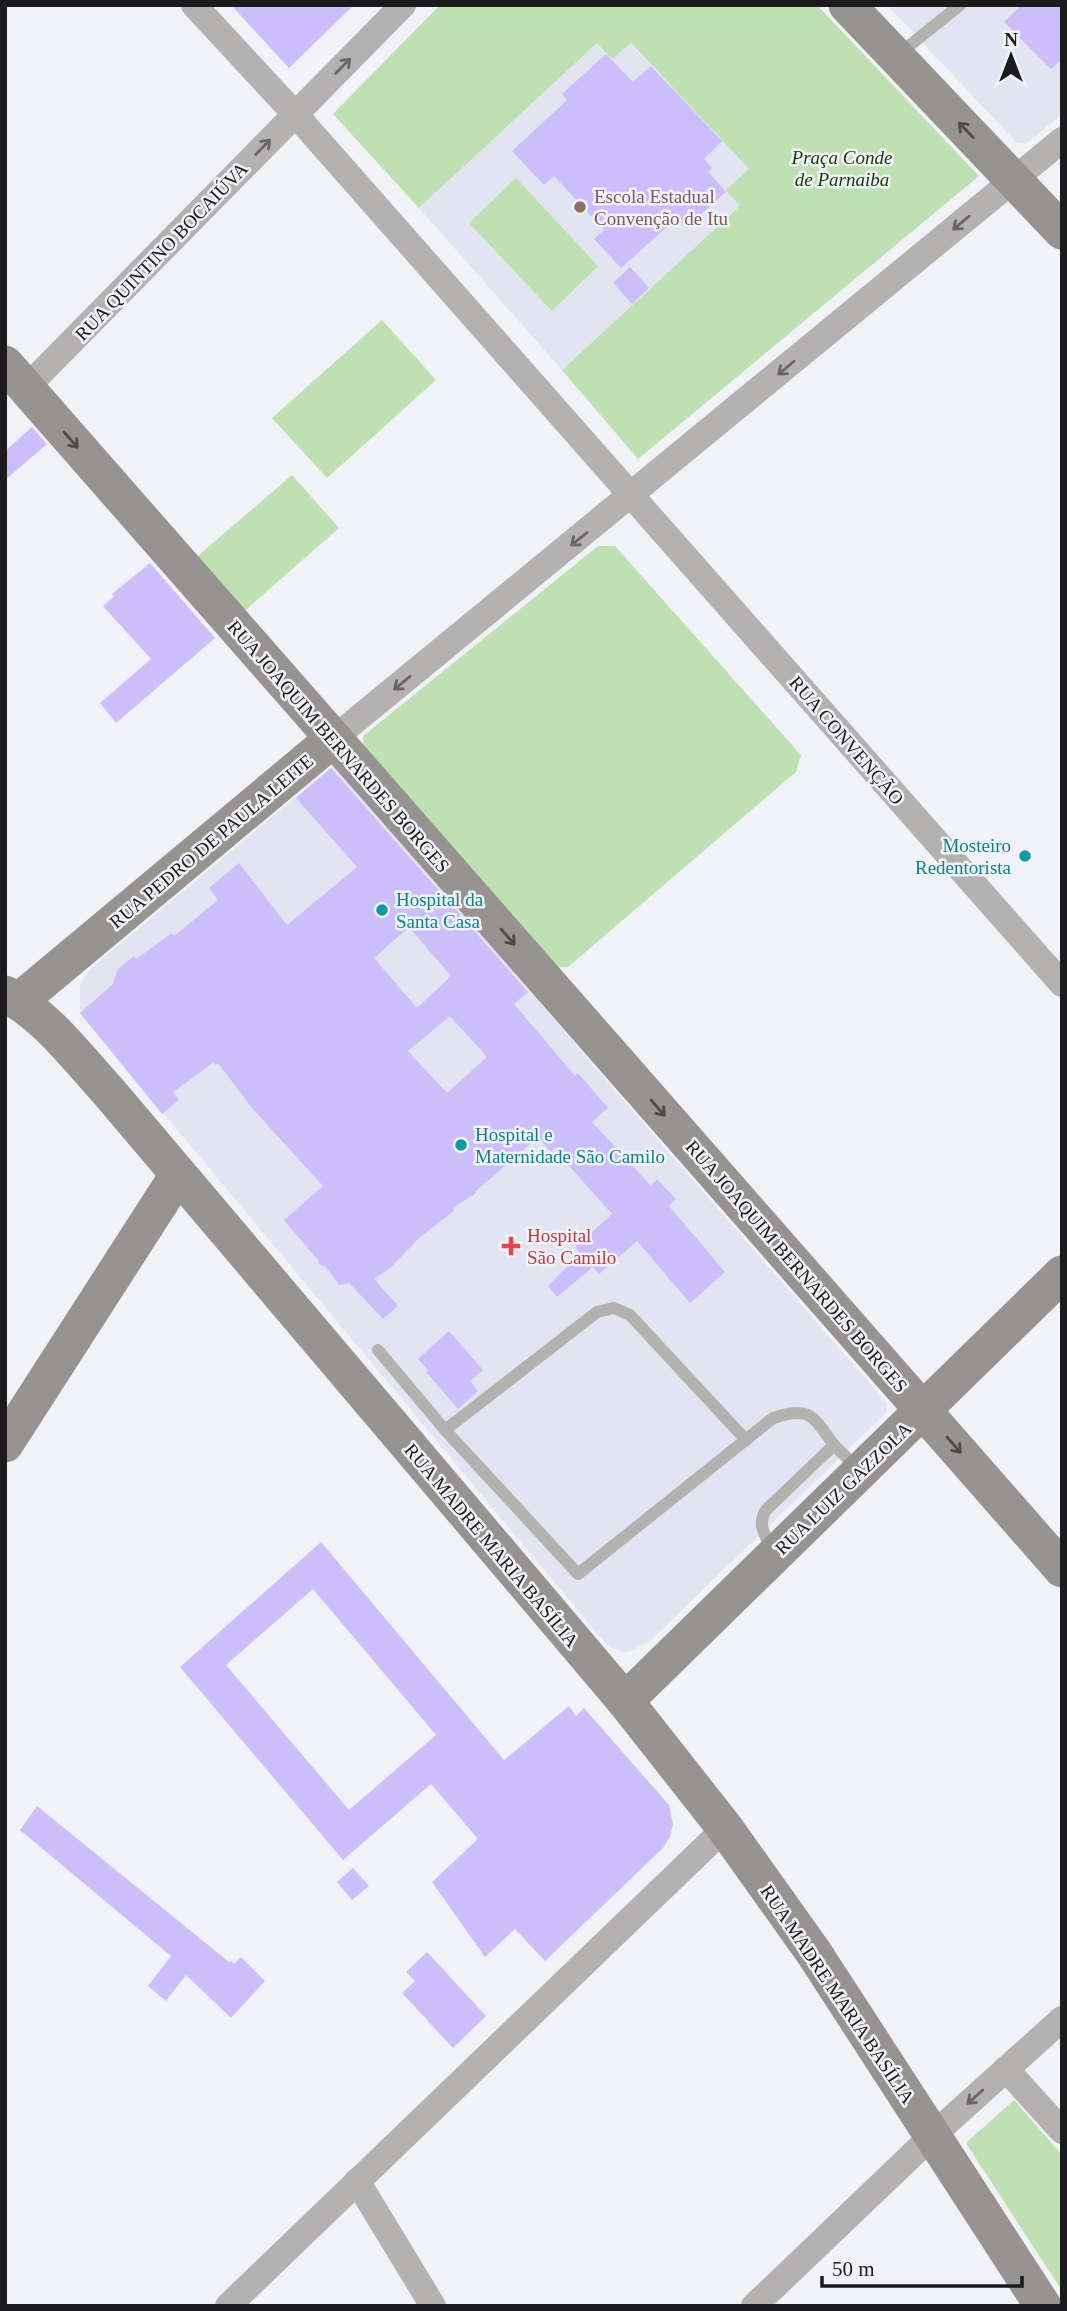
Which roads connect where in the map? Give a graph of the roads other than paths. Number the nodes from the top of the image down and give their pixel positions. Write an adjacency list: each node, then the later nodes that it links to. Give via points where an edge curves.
1 (194, 5): 6 (street)
2 (403, 5): 6 (street, one-way to 2)
3 (847, 5): 5 (street)
4 (960, 5): 5 (lane)
5 (895, 56): 8 (street, one-way to 5)
6 (295, 114): 10 (street, RUA QUINTINO BOCAIÚVA, one-way to 6); 11 (street)
7 (1062, 140): 8 (street)
8 (1013, 180): 9 (street); 11 (street, one-way to 11)
9 (1062, 231)
10 (16, 376): 12 (street, RUA JOAQUIM BERNARDES BORGES, one-way to 12)
11 (631, 496): 12 (street, RUA PEDRO DE PAULA LEITE, one-way to 12); 13 (street, RUA CONVENÇÃO)
12 (334, 739): 14 (street, RUA PEDRO DE PAULA LEITE); 18 (street, RUA JOAQUIM BERNARDES BORGES, one-way to 18)
13 (1062, 984)
14 (12, 997): 15 (street, RUA MADRE MARIA BASÍLIA, via 66,1044)
15 (178, 1175): 19 (street); 26 (street, RUA MADRE MARIA BASÍLIA)
16 (1062, 1274): 18 (street, RUA LUIZ GAZZOLA)
17 (378, 1350): 20 (lane)
18 (923, 1409): 23 (street, RUA LUIZ GAZZOLA); 25 (street, RUA JOAQUIM BERNARDES BORGES, one-way to 25)
19 (10, 1424)
20 (445, 1430): 21 (lane, via 597,1312 614,1308 630,1315); 21 (lane, via 578,1574)
21 (746, 1440): 22 (lane, via 773,1418 793,1411 812,1416)
22 (834, 1445): 23 (lane); 24 (lane, via 761,1517 760,1525)
23 (860, 1471): 24 (street, RUA LUIZ GAZZOLA)
24 (775, 1555): 26 (street, RUA LUIZ GAZZOLA)
25 (1062, 1569)
26 (625, 1701): 27 (street, RUA MADRE MARIA BASÍLIA)
27 (725, 1828): 31 (street, RUA MADRE MARIA BASÍLIA, via 814,1953); 32 (street)
28 (1062, 2019): 29 (street)
29 (1006, 2069): 30 (street); 31 (street, one-way to 31)
30 (1062, 2131)
31 (932, 2136): 35 (street); 36 (street, RUA MADRE MARIA BASÍLIA)
32 (357, 2181): 33 (street); 34 (street)
33 (228, 2306)
34 (433, 2306)
35 (754, 2306)
36 (1043, 2306)

